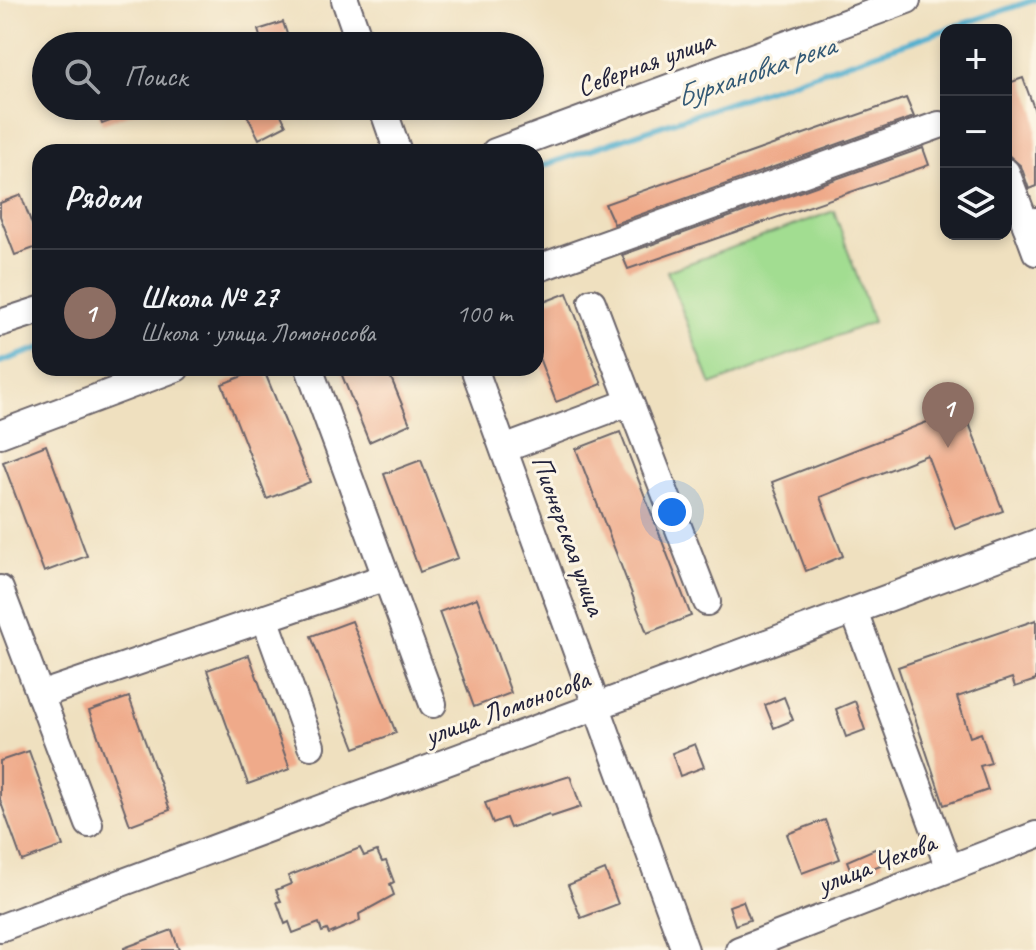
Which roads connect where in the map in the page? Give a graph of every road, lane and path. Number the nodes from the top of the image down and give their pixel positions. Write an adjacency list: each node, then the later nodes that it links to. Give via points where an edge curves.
1 (345, 0): 3 (street)
2 (907, 0): 7 (street, Северная улица)
3 (356, 32)
4 (387, 120): 6 (street)
5 (939, 125): 11 (street)
6 (395, 144)
7 (517, 144)
8 (1012, 184): 9 (street)
9 (1031, 223): 10 (street)
10 (1036, 252)
11 (544, 266)
12 (592, 302): 18 (street)
13 (32, 313): 14 (street)
14 (0, 323)
15 (155, 376): 19 (street)
16 (312, 376): 22 (street)
17 (477, 376): 20 (street, Пионерская улица)
18 (630, 402): 20 (street); 24 (street)
19 (0, 434)
20 (504, 449): 29 (street, Пионерская улица)
21 (1036, 543): 25 (street, улица Ломоносова)
22 (386, 577): 26 (street); 28 (street)
23 (0, 589): 27 (street)
24 (707, 602)
25 (854, 611): 29 (street, улица Ломоносова); 33 (street)
26 (265, 618): 27 (street); 30 (street)
27 (40, 695): 31 (street)
28 (433, 704)
29 (597, 708): 34 (street, улица Ломоносова); 35 (street, Пионерская улица)
30 (311, 746)
31 (89, 824)
32 (1036, 835): 33 (street, улица Чехова)
33 (949, 868): 36 (street, улица Чехова)
34 (0, 928)
35 (685, 950)
36 (739, 950)

